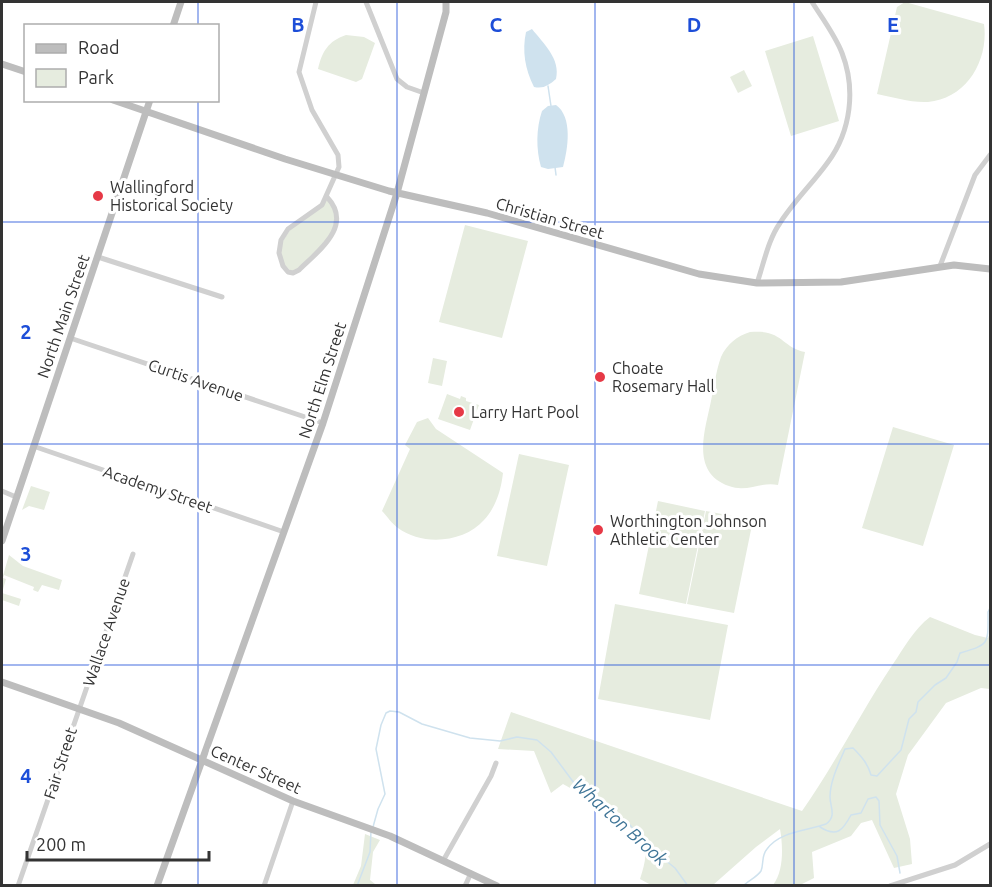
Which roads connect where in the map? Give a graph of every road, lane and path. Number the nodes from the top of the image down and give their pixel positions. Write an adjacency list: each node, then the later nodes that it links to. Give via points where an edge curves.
1 (181, 2): 6 (main road)
2 (316, 2): 14 (street, via 299,72 312,110 338,155)
3 (366, 2): 9 (street, via 397,79)
4 (446, 2): 9 (main road, North Elm Street)
5 (812, 2): 20 (street, via 842,51 851,90 849,107 830,160 773,235)
6 (174, 24)
7 (2, 64): 8 (main road)
8 (24, 71)
9 (424, 93): 15 (main road, North Elm Street)
10 (118, 102): 12 (main road, Christian Street)
11 (149, 102): 12 (main road, North Main Street)
12 (146, 112): 14 (main road, Christian Street); 17 (main road, North Main Street)
13 (990, 155): 18 (street, via 975,176)
14 (337, 175): 15 (main road, Christian Street); 16 (street)
15 (397, 193): 20 (main road, Christian Street, via 487,213 699,274); 23 (main road, North Elm Street)
16 (327, 197): 16 (street, via 284,235 279,253 288,272 299,270 328,242 337,217)
17 (98, 257): 21 (street); 22 (main road, North Main Street)
18 (940, 266): 19 (main road, Christian Street); 20 (main road, Christian Street, via 866,280)
19 (990, 269)
20 (758, 283)
21 (222, 297)
22 (70, 338): 23 (street, Curtis Avenue); 24 (main road, North Main Street)
23 (323, 423): 27 (main road, North Elm Street)
24 (33, 446): 26 (main road, North Main Street); 27 (street, Academy Street)
25 (2, 491): 26 (street)
26 (16, 497): 28 (main road, North Main Street)
27 (284, 532): 32 (main road, North Elm Street)
28 (2, 541)
29 (133, 554): 31 (street, Wallace Avenue)
30 (2, 682): 31 (main road, Center Street)
31 (79, 709): 32 (main road, Center Street); 38 (street, Fair Street)
32 (201, 760): 34 (main road, Center Street); 39 (main road, North Elm Street)
33 (496, 763): 36 (street)
34 (293, 801): 36 (main road, Center Street, via 379,831); 40 (street)
35 (990, 844): 43 (street, via 955,865)
36 (443, 861): 37 (main road, Center Street)
37 (471, 873): 41 (street); 42 (main road, Center Street)
38 (18, 885)
39 (157, 885)
40 (264, 885)
41 (465, 885)
42 (497, 885)
43 (890, 885)

